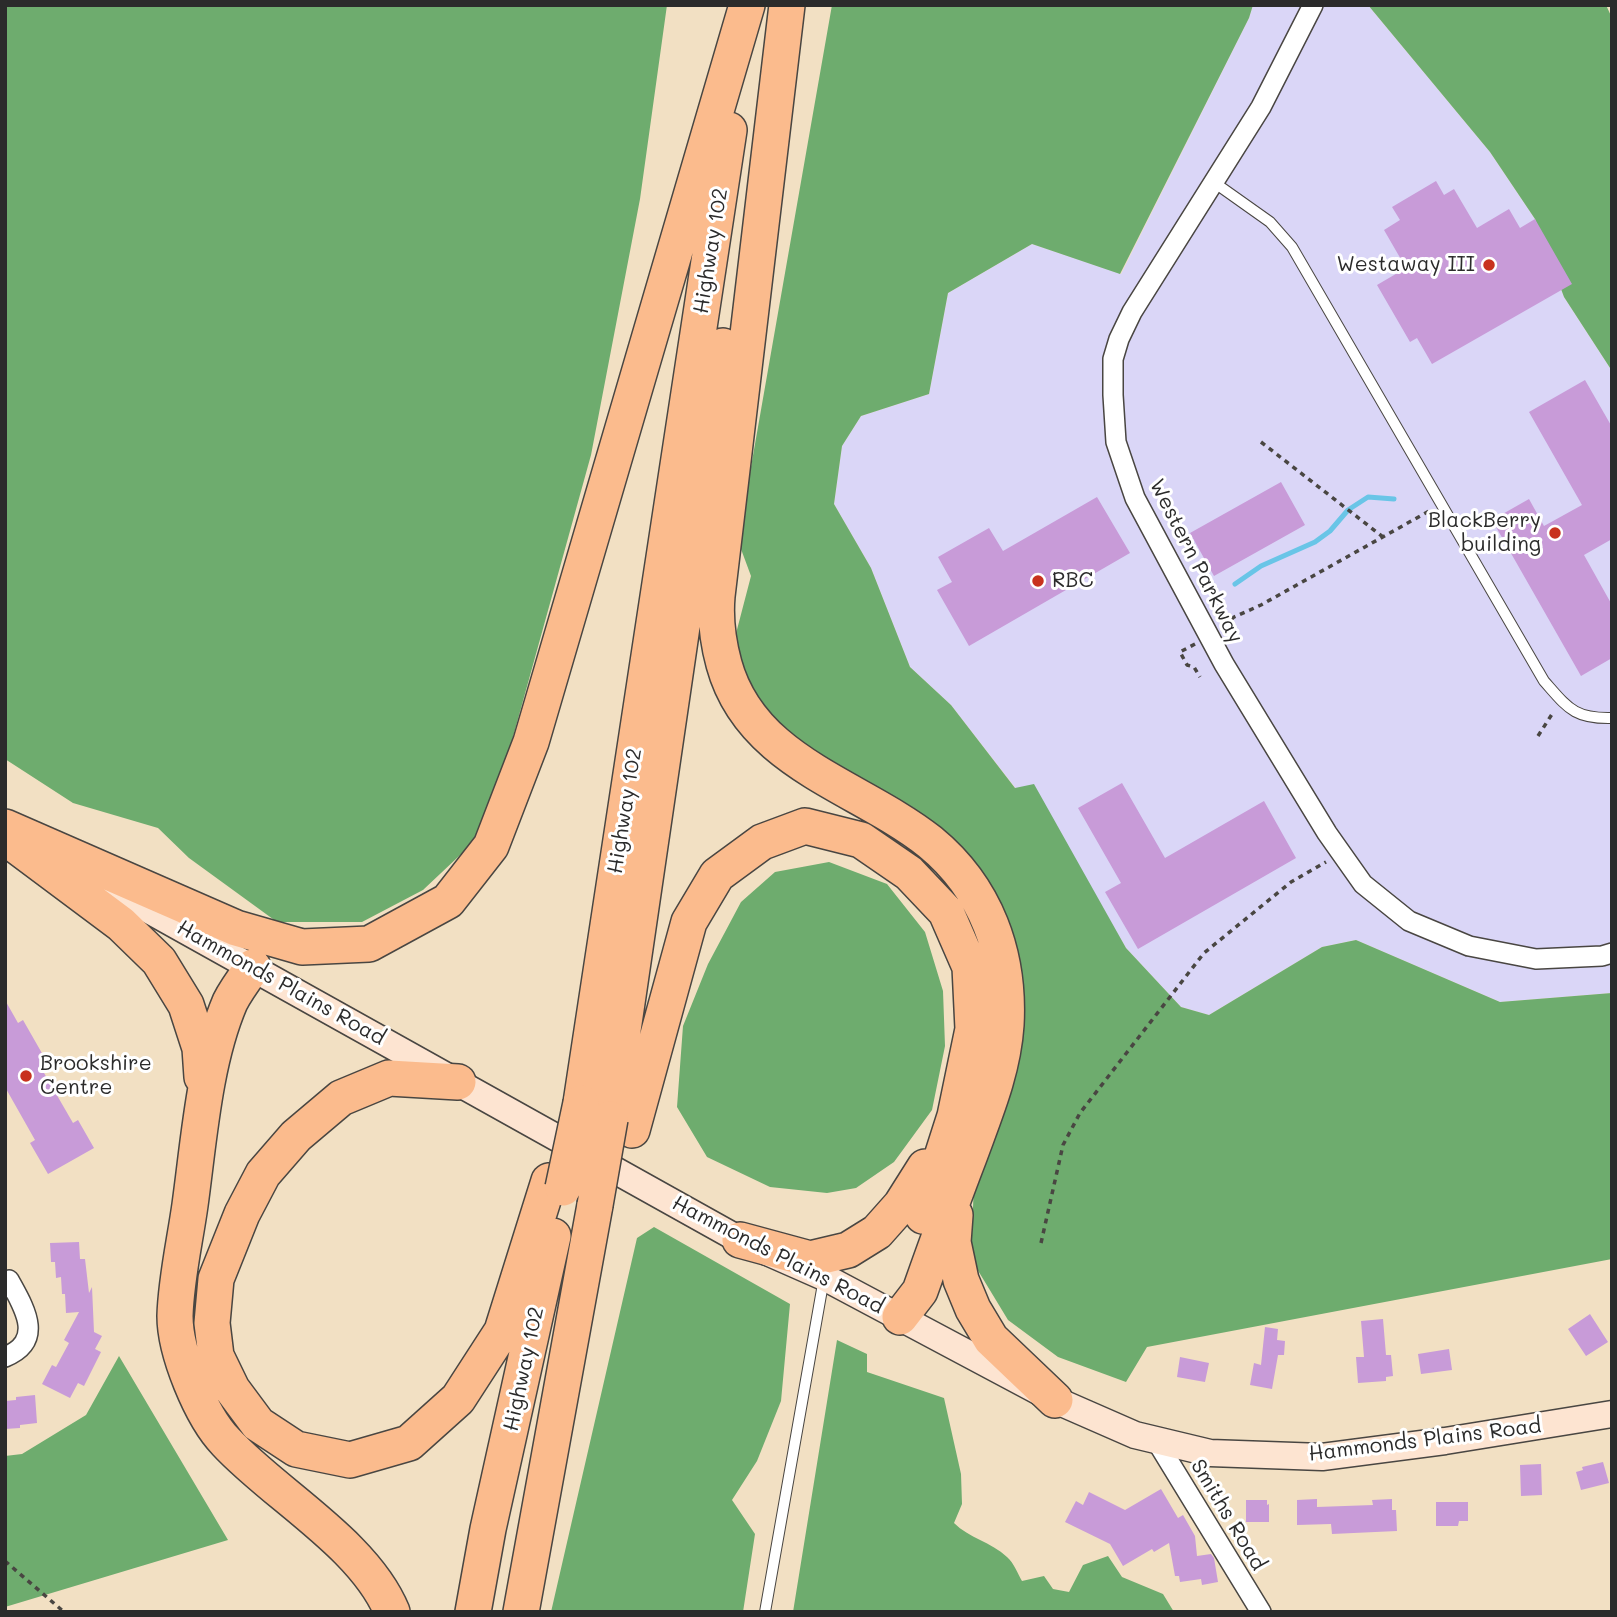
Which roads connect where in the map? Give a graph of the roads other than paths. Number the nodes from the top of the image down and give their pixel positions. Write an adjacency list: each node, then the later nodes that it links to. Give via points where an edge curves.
1 (748, 5): 7 (highway, via 531,742 491,846 448,901 369,944 302,947 236,928); 13 (highway, Highway 102, via 599,984)
2 (777, 5): 13 (highway, Highway 102)
3 (787, 5): 16 (highway, via 717,596 718,639 733,690 754,723 777,746 939,850 968,882 993,929 1006,981 1003,1051)
4 (1313, 5): 5 (street, Western Parkway)
5 (1215, 184): 6 (lane, via 1270,222 1292,247 1544,681 1567,708 1586,718); 9 (street, Western Parkway, via 1132,312 1113,359 1116,442 1135,498 1224,664 1363,884 1409,921 1469,946 1536,959)
6 (1612, 718)
7 (5, 829): 10 (main road, Hammonds Plains Road)
8 (5, 838): 12 (highway, via 121,924 159,961 186,1005 200,1048)
9 (1612, 953)
10 (253, 967): 11 (main road, Hammonds Plains Road); 12 (highway, via 231,1000 218,1034)
11 (458, 1082): 15 (highway, via 388,1078 341,1098 296,1136 263,1174 216,1279 212,1323 216,1356 232,1390 258,1424 296,1449 350,1461 409,1443 458,1399 502,1331); 17 (main road, Hammonds Plains Road)
12 (204, 1105): 25 (highway, via 175,1318 183,1360 202,1408 225,1441 351,1553)
13 (598, 1112): 14 (highway, via 689,922 717,874 762,842 805,826 861,840 909,873 946,912 970,967 973,1029); 15 (highway, Highway 102, bridge); 27 (highway, Highway 102, bridge, via 606,1210)
14 (955, 1116): 17 (highway, via 901,1205 877,1231 848,1250 810,1259); 20 (highway, via 901,1281)
15 (556, 1184): 26 (highway, Highway 102)
16 (957, 1187): 20 (highway, via 920,1291); 22 (highway, via 954,1242 961,1280 973,1309 991,1339)
17 (740, 1240): 18 (main road, Hammonds Plains Road)
18 (824, 1277): 20 (main road, Hammonds Plains Road); 28 (lane)
19 (6, 1280): 21 (street, via 28,1315 29,1326 21,1346)
20 (900, 1317): 22 (main road, Hammonds Plains Road)
21 (5, 1357)
22 (1055, 1400): 24 (main road, Hammonds Plains Road)
23 (1612, 1414): 24 (main road, Hammonds Plains Road, via 1322,1457 1210,1453)
24 (1157, 1442): 29 (street, Smiths Road)
25 (392, 1612)
26 (473, 1612)
27 (522, 1612)
28 (765, 1612)
29 (1261, 1612)

